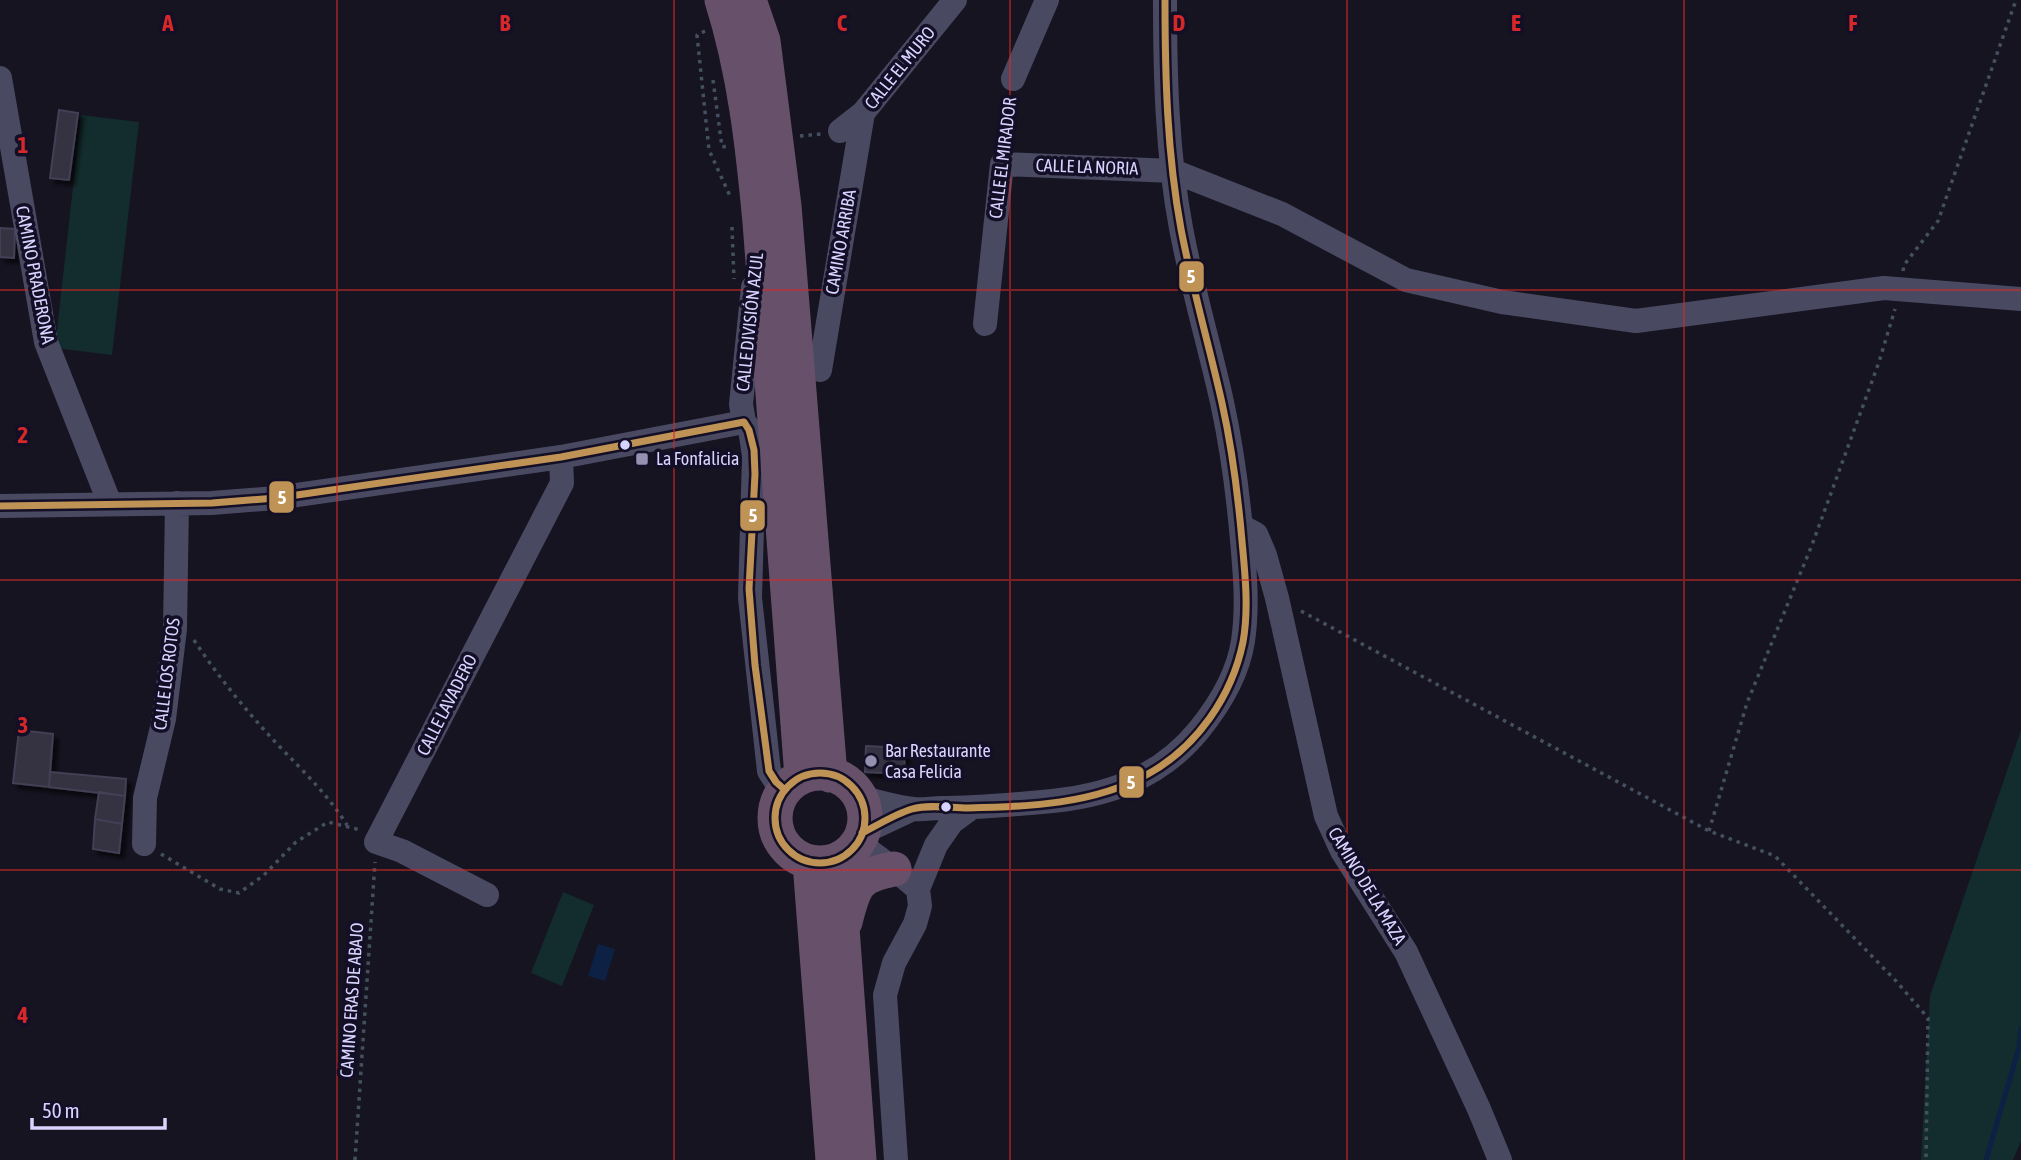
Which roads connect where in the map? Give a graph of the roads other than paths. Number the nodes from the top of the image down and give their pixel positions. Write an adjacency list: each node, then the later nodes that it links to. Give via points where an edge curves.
1 (749, 0): 22 (highway, via 763,41 784,206)
2 (955, 0): 8 (street, CALLE EL MURO)
3 (1047, 0): 7 (street, CALLE EL MIRADOR)
4 (1165, 0): 11 (street)
5 (715, 15): 12 (highway, via 738,56 746,95)
6 (0, 78): 19 (street, CAMINO PRADERONA, via 46,342)
7 (1013, 79)
8 (863, 113): 9 (street, CALLE EL MURO); 15 (street, CAMINO ARRIBA)
9 (840, 131)
10 (1002, 164): 11 (street, CALLE LA NORIA); 14 (street, CALLE EL MIRADOR)
11 (1173, 171): 13 (street, CALLE LA NORIA, via 1282,214 1406,280 1502,302 1636,321 1884,288); 21 (street, via 1182,232 1234,464)
12 (746, 224): 16 (street, CALLE DIVISIÓN AZUL); 22 (highway)
13 (2021, 299)
14 (985, 324)
15 (820, 370)
16 (744, 422): 17 (street); 22 (street, CALLE DIVISIÓN AZUL, via 750,429 754,456 750,598 769,771 776,782)
17 (561, 457): 18 (street, via 276,498); 29 (street, CALLE LAVADERO, via 562,484 376,842)
18 (177, 503): 19 (street); 26 (street, CALLE LOS ROTOS, via 175,629 164,719 145,798)
19 (110, 504): 20 (street)
20 (0, 506)
21 (1241, 526): 24 (street, via 1246,587 1243,643 1220,702 1190,741 1171,759 1125,786 1065,800); 34 (street, CAMINO DE LA MAZA, via 1256,534 1278,598 1326,816 1342,851 1406,952)
22 (805, 780): 23 (highway, via 847,783); 27 (highway, via 776,808 776,831 794,856)
23 (859, 797): 25 (street); 27 (highway, via 864,815)
24 (971, 808): 25 (street); 28 (street, via 952,821)
25 (913, 809): 27 (street)
26 (144, 844)
27 (842, 850): 28 (street); 30 (highway); 31 (highway)
28 (906, 879): 30 (highway, via 876,872 861,880); 33 (street, via 920,906 885,995)
29 (487, 895)
30 (841, 936): 32 (highway)
31 (833, 1160)
32 (859, 1160)
33 (896, 1160)
34 (1500, 1160)

